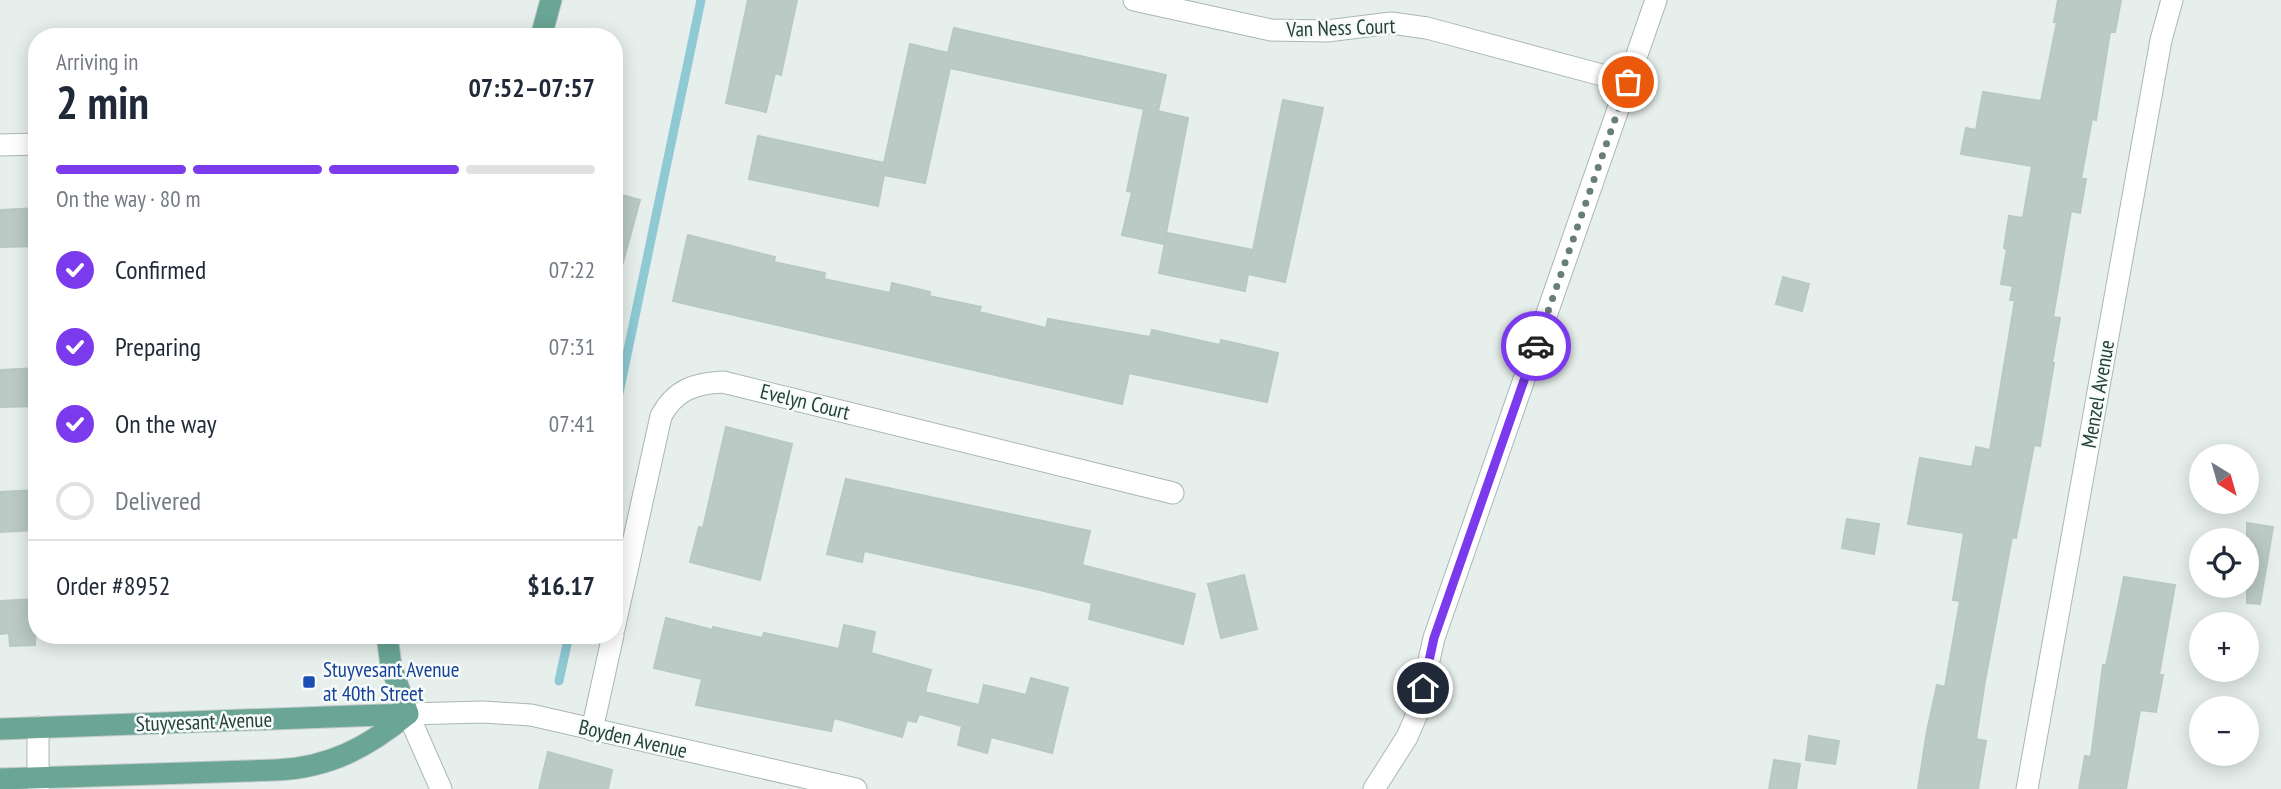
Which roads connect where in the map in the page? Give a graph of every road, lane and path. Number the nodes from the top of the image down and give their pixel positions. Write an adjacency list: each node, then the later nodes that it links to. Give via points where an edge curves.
1 (551, 0): 5 (main road)
2 (1134, 0): 6 (street, Van Ness Court, via 1271,30 1327,31 1391,23 1427,28)
3 (1656, 0): 6 (street)
4 (2172, 0): 22 (street, Menzel Avenue, via 2161,40)
5 (543, 28)
6 (1628, 82): 21 (street, via 1434,638 1417,714)
7 (28, 144): 8 (street)
8 (0, 145)
9 (1173, 493): 10 (street, Evelyn Court, via 723,382 703,383 685,389 661,416)
10 (623, 588)
11 (388, 644): 13 (main road)
12 (611, 644): 16 (street)
13 (408, 715): 14 (main road, Stuyvesant Avenue); 16 (street, Boyden Avenue, via 507,712); 18 (main road, via 367,746 314,766); 19 (street)
14 (38, 727): 15 (main road, Stuyvesant Avenue); 18 (street)
15 (0, 729)
16 (592, 730): 20 (street, Boyden Avenue)
17 (0, 779): 18 (main road)
18 (38, 783)
19 (441, 789)
20 (856, 789)
21 (1374, 789)
22 (2027, 789)

